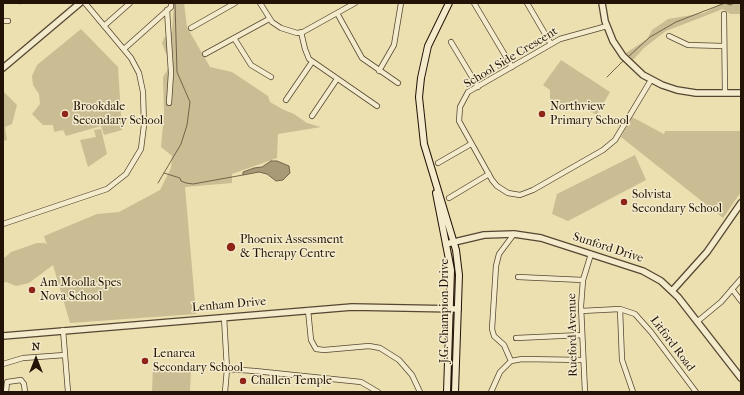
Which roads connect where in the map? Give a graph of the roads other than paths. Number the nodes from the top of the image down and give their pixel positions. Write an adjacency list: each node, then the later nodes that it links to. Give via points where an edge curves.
1 (80, 3): 30 (street)
2 (85, 3): 17 (street)
3 (130, 3): 17 (street)
4 (171, 3): 13 (street)
5 (235, 3): 19 (street)
6 (260, 3): 16 (street)
7 (355, 3): 14 (street)
8 (401, 3): 31 (street, via 394,45)
9 (449, 3): 46 (main road, J.G. Champion Drive, via 428,46 419,97 424,144)
10 (474, 3): 29 (street)
11 (527, 3): 24 (street)
12 (602, 3): 18 (street)
13 (167, 10): 26 (street); 40 (street, via 171,73)
14 (337, 13): 20 (street); 31 (street, via 359,54)
15 (724, 14): 25 (street)
16 (269, 19): 20 (street, via 281,28); 22 (street)
17 (104, 26): 26 (street)
18 (607, 26): 24 (street, School Side Crescent, via 560,39); 34 (street, via 623,56)
19 (191, 28)
20 (301, 32): 28 (street, via 304,49)
21 (669, 36): 25 (street, via 688,45)
22 (234, 38): 27 (street); 32 (street, via 251,65)
23 (451, 42): 36 (street)
24 (551, 44): 29 (street, School Side Crescent)
25 (724, 46): 37 (street)
26 (124, 49): 49 (street, via 139,73 143,92 143,142 130,169 107,189)
27 (205, 54)
28 (312, 62): 33 (street); 39 (street)
29 (512, 67): 36 (street, School Side Crescent)
30 (3, 68)
31 (379, 70): 35 (street)
32 (271, 78)
33 (337, 79): 41 (street); 42 (street)
34 (651, 80): 37 (street, via 677,90); 45 (street, School Side Crescent, via 615,140 603,150 520,195 501,189)
35 (398, 83)
36 (478, 87): 43 (street, School Side Crescent, via 468,92 459,112 461,128)
37 (725, 93): 38 (street)
38 (741, 93)
39 (286, 100)
40 (169, 103)
41 (377, 106)
42 (312, 116)
43 (471, 144): 44 (street); 45 (street, School Side Crescent)
44 (438, 163)
45 (489, 174): 47 (street)
46 (435, 186): 51 (main road, J.G. Champion Drive); 52 (main road, J.G. Champion Drive)
47 (449, 198)
48 (741, 204): 58 (street, via 707,252)
49 (3, 224)
50 (514, 234): 51 (street, Sunford Drive, via 484,235); 53 (street, Sunford Drive, via 541,238); 73 (street, via 499,254 496,266 492,329 494,336 504,345)
51 (455, 242): 52 (street, Sunford Drive); 61 (main road, J.G. Champion Drive, via 459,275)
52 (446, 244): 60 (main road, J.G. Champion Drive, via 450,270)
53 (591, 254): 56 (street, Rueford Avenue); 58 (street, Sunford Drive, via 643,271)
54 (518, 277): 56 (street)
55 (741, 279): 57 (street)
56 (583, 280): 64 (street, Rueford Avenue)
57 (732, 289): 59 (street); 66 (street, via 721,302)
58 (672, 291): 66 (street, Sunford Drive)
59 (741, 301)
60 (450, 309): 61 (street, Lenham Drive); 63 (street, Lenham Drive, via 365,306); 83 (main road, J.G. Champion Drive)
61 (458, 309): 84 (main road, J.G. Champion Drive)
62 (620, 309): 64 (street, Litford Road); 87 (street, via 622,360); 88 (street, Litford Road, via 640,319)
63 (308, 310): 65 (street, Lenham Drive); 82 (street, via 310,340 316,349 369,346 380,348 399,360 412,375)
64 (581, 311): 68 (street, Rueford Avenue)
65 (224, 317): 67 (street, Lenham Drive); 75 (street)
66 (698, 320): 76 (street, Sunford Drive)
67 (63, 330): 69 (street, Lenham Drive); 71 (street)
68 (582, 335): 70 (street); 72 (street, Rueford Avenue)
69 (3, 336)
70 (516, 338)
71 (65, 354): 74 (street, via 23,358); 79 (street)
72 (583, 360): 73 (street); 86 (street, Rueford Avenue)
73 (511, 361): 85 (street, via 500,372)
74 (3, 364)
75 (227, 369): 80 (street); 81 (street, via 361,382)
76 (741, 378)
77 (6, 392): 78 (street, via 7,382 21,380)
78 (25, 392)
79 (68, 392)
80 (226, 392)
81 (378, 392)
82 (420, 392)
83 (447, 392)
84 (455, 392)
85 (491, 392)
86 (585, 392)
87 (633, 392)
88 (696, 392)

